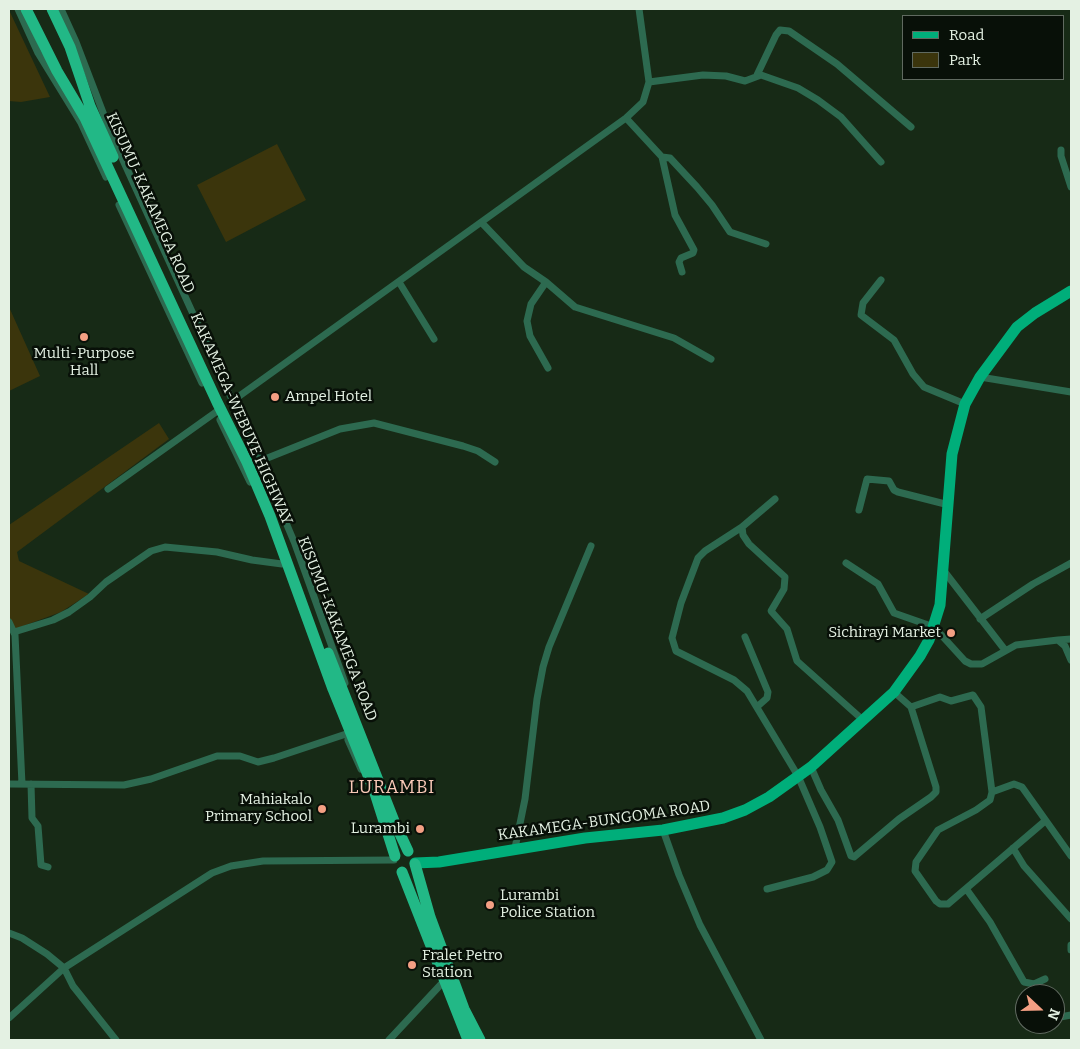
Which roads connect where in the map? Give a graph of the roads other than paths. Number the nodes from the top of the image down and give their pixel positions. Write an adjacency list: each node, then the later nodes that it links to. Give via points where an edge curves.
1 (18, 9): 9 (street)
2 (26, 9): 7 (highway, KAKAMEGA-WEBUYE HIGHWAY)
3 (52, 9): 8 (highway, KISUMU-KAKAMEGA ROAD)
4 (61, 9): 6 (street)
5 (640, 9): 11 (street)
6 (78, 47): 8 (street); 30 (street, via 112,136)
7 (50, 58): 9 (street); 65 (highway, KAKAMEGA-WEBUYE HIGHWAY, via 85,118 247,462)
8 (74, 60): 58 (highway, KISUMU-KAKAMEGA ROAD, via 105,141 278,520)
9 (50, 71): 32 (street, via 81,123)
10 (757, 75): 11 (street, via 745,81 703,75); 13 (street, via 776,35 780,30 788,31 836,64); 16 (street, via 798,88 818,100 841,117)
11 (649, 82): 12 (street, via 643,102)
12 (626, 118): 15 (street); 18 (street)
13 (911, 127)
14 (1061, 150): 17 (street)
15 (662, 157): 19 (street, via 670,158 712,205 730,232); 20 (street, via 675,215 694,250 681,258)
16 (881, 162)
17 (1071, 187)
18 (482, 223): 22 (street); 23 (street, via 524,267)
19 (766, 244)
20 (682, 272)
21 (881, 280): 31 (street, via 863,303 861,315 894,340 912,374 924,387)
22 (399, 282): 25 (street); 30 (street)
23 (546, 282): 26 (street, via 575,307 674,338); 27 (street, via 531,304 527,321 530,336)
24 (1071, 291): 28 (main road, KAKAMEGA-BUNGOMA ROAD, via 1017,327)
25 (434, 339)
26 (711, 359)
27 (548, 368)
28 (980, 377): 29 (street); 31 (main road, KAKAMEGA-BUNGOMA ROAD)
29 (1071, 392)
30 (231, 402): 33 (street)
31 (965, 404): 37 (main road, KAKAMEGA-BUNGOMA ROAD, via 952,454)
32 (216, 412): 35 (street); 42 (street, via 254,490)
33 (260, 462): 34 (street, via 340,429 374,423 463,446); 58 (street, via 321,612)
34 (495, 462)
35 (108, 488)
36 (775, 499): 39 (street)
37 (949, 505): 38 (street, via 898,492 889,482 867,479); 44 (main road, KAKAMEGA-BUNGOMA ROAD)
38 (859, 510)
39 (742, 527): 55 (street, via 698,558 680,603 672,638 676,651 734,680); 57 (street, via 749,544 784,577 784,589 771,610 787,629 797,661)
40 (591, 546): 69 (street, via 543,667)
41 (846, 563): 47 (street, via 878,584 894,613)
42 (282, 564): 48 (street, via 165,547 151,551 69,612); 59 (street)
43 (1071, 564): 45 (street, via 1033,584)
44 (944, 571): 45 (street); 47 (main road, KAKAMEGA-BUNGOMA ROAD)
45 (980, 620): 52 (street)
46 (9, 622): 48 (street)
47 (934, 627): 52 (street, via 971,664 982,664); 54 (main road, KAKAMEGA-BUNGOMA ROAD, via 916,662)
48 (14, 632): 63 (street)
49 (745, 637): 55 (street, via 768,692 767,698)
50 (1071, 639): 51 (street)
51 (1058, 640): 52 (street, via 1016,645); 53 (street, via 1065,646)
52 (1005, 650)
53 (1071, 660)
54 (894, 692): 56 (street); 57 (main road, KAKAMEGA-BUNGOMA ROAD)
55 (758, 706): 61 (street)
56 (911, 707): 60 (street, via 936,792 857,856 851,856 838,820); 66 (street, via 940,698 951,701 973,695 981,707)
57 (864, 721): 60 (main road, KAKAMEGA-BUNGOMA ROAD)
58 (358, 727): 71 (highway, KISUMU-KAKAMEGA ROAD)
59 (346, 734): 64 (street, via 258,762 240,756 217,756 124,785); 65 (street, via 355,760)
60 (811, 767): 61 (main road, KAKAMEGA-BUNGOMA ROAD)
61 (798, 776): 68 (main road, KAKAMEGA-BUNGOMA ROAD, via 745,810 723,818); 77 (street, via 832,862 827,870 814,877)
62 (9, 784): 63 (street)
63 (22, 784): 64 (street)
64 (31, 784): 75 (street, via 32,818 38,826 40,865)
65 (374, 790): 73 (highway, KAKAMEGA-WEBUYE HIGHWAY)
66 (992, 792): 67 (street, via 1018,784); 78 (street, via 990,800 976,810 938,830 915,866 915,871 940,904 948,904)
67 (1045, 822): 70 (street); 72 (street)
68 (663, 830): 69 (main road, KAKAMEGA-BUNGOMA ROAD); 91 (street, via 700,924)
69 (515, 848): 74 (main road, KAKAMEGA-BUNGOMA ROAD, via 439,862)
70 (1013, 848): 78 (street); 79 (street, via 1024,866)
71 (408, 851): 73 (highway, via 399,852); 74 (highway, KISUMU-KAKAMEGA ROAD, via 414,855)
72 (1071, 856)
73 (394, 858): 76 (highway, via 395,866); 83 (street, via 302,859 231,866 187,888)
74 (415, 863): 76 (highway, via 409,872); 90 (highway, via 430,917 464,1009)
75 (48, 866)
76 (402, 872): 84 (highway)
77 (767, 889)
78 (967, 890): 85 (street, via 990,922 1024,982 1034,984)
79 (1071, 919)
80 (9, 933): 83 (street, via 39,949)
81 (1071, 945): 82 (street)
82 (1071, 950)
83 (64, 968): 86 (street); 87 (street)
84 (445, 980): 88 (street); 89 (highway)
85 (1045, 980)
86 (9, 1018)
87 (116, 1040)
88 (391, 1040)
89 (468, 1040)
90 (480, 1040)
91 (761, 1040)

